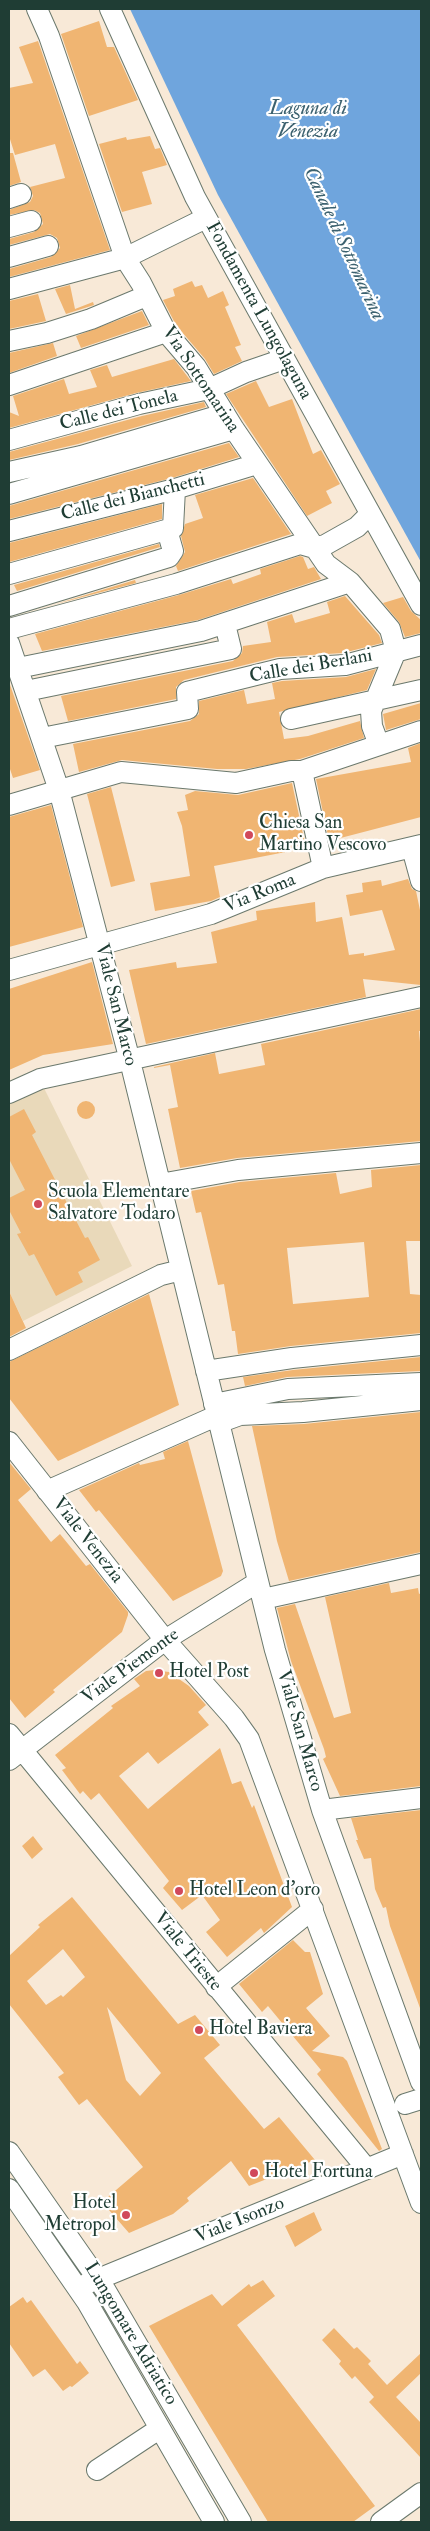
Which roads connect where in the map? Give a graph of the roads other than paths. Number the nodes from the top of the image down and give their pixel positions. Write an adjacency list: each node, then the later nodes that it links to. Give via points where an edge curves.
1 (36, 9): 8 (street, Via Sottomarina, via 49,36)
2 (110, 9): 3 (street, Fondamenta Lungolaguna)
3 (206, 218): 8 (street); 13 (street, Fondamenta Lungolaguna)
4 (31, 221): 5 (street)
5 (9, 227)
6 (48, 246): 7 (street)
7 (9, 257)
8 (125, 258): 9 (street); 10 (street, Via Sottomarina)
9 (9, 288)
10 (146, 296): 11 (street, Via Sottomarina); 12 (street, via 74,325)
11 (166, 332): 14 (street); 15 (street, Via Sottomarina, via 196,367)
12 (9, 341)
13 (284, 359): 15 (street, Calle dei Tonela); 22 (street, Fondamenta Lungolaguna)
14 (9, 385)
15 (209, 389): 16 (street, Via Sottomarina); 17 (street, Calle dei Tonela, via 139,404)
16 (229, 422): 18 (street, Via Sottomarina); 19 (street); 21 (street)
17 (9, 440)
18 (257, 464): 20 (street, Calle dei Bianchetti); 25 (street, Via Sottomarina)
19 (9, 472)
20 (175, 489): 23 (street, Calle dei Bianchetti); 24 (street, via 173,528)
21 (9, 494)
22 (370, 514): 25 (street, via 357,527); 29 (street, Fondamenta Lungolaguna)
23 (9, 530)
24 (167, 530): 26 (street); 28 (street, via 173,551 168,557)
25 (314, 548): 27 (street, Via Sottomarina, via 326,564); 31 (street, via 300,544 176,584)
26 (9, 574)
27 (350, 582): 30 (street); 34 (street, Via Sottomarina, via 386,621)
28 (9, 606)
29 (421, 606)
30 (225, 624): 35 (street); 37 (street, via 231,649)
31 (9, 630)
32 (9, 643): 35 (street, Viale San Marco)
33 (421, 645): 34 (street, Calle dei Berlani)
34 (396, 651): 38 (street); 41 (street, Calle dei Berlani, via 346,664 280,669 187,692 188,709)
35 (18, 668): 37 (street, Viale San Marco)
36 (421, 690): 38 (street)
37 (26, 692): 41 (street, Viale San Marco)
38 (374, 701): 39 (street); 42 (street, via 372,726)
39 (291, 719)
40 (421, 731): 42 (street)
41 (42, 738): 44 (street, Viale San Marco)
42 (379, 745): 43 (street)
43 (302, 771): 44 (street, via 236,783 121,772); 47 (street)
44 (59, 790): 45 (street); 49 (street, Viale San Marco)
45 (9, 806)
46 (417, 847): 47 (street, Via Roma); 48 (street)
47 (324, 868): 49 (street, Via Roma, via 211,914)
48 (421, 881)
49 (99, 943): 50 (street, Via Roma); 52 (street, Viale San Marco)
50 (9, 970)
51 (421, 997): 52 (street)
52 (135, 1057): 53 (street, via 40,1079); 55 (street, Viale San Marco)
53 (9, 1093)
54 (421, 1153): 55 (street, via 238,1170)
55 (160, 1184): 56 (street, Viale San Marco)
56 (181, 1270): 58 (street, via 160,1275); 59 (street, Viale San Marco)
57 (421, 1345): 59 (street, via 292,1358)
58 (9, 1350)
59 (206, 1371): 62 (street, Viale San Marco)
60 (421, 1383): 62 (street, via 288,1389)
61 (421, 1400): 62 (street, via 303,1412)
62 (216, 1414): 64 (street); 66 (street, Viale San Marco)
63 (9, 1442): 64 (street, Viale Venezia)
64 (47, 1491): 67 (street, Viale Venezia)
65 (421, 1564): 66 (street, Viale Piemonte)
66 (260, 1590): 67 (street, Viale Piemonte); 71 (street, Viale San Marco)
67 (165, 1640): 69 (street, Viale Piemonte); 72 (street, via 249,1739)
68 (9, 1734): 69 (street, Viale Trieste)
69 (15, 1755): 73 (street, Viale Trieste)
70 (421, 1798): 71 (street)
71 (322, 1810): 74 (street, Viale San Marco)
72 (314, 1909): 73 (street); 76 (street)
73 (216, 1987): 77 (street, Viale Trieste)
74 (421, 2082)
75 (9, 2152): 80 (street, Lungomare Adriatico)
76 (403, 2154): 77 (street, Viale Isonzo); 79 (street)
77 (367, 2169): 80 (street, Viale Isonzo)
78 (9, 2189): 81 (street, Lungomare Adriatico)
79 (421, 2202)
80 (98, 2279): 81 (street, Viale Isonzo); 86 (street, Lungomare Adriatico)
81 (78, 2287): 82 (street, Lungomare Adriatico)
82 (159, 2429): 83 (street); 85 (street, Lungomare Adriatico)
83 (97, 2470)
84 (421, 2493): 87 (street)
85 (214, 2522)
86 (241, 2522)
87 (381, 2522)

